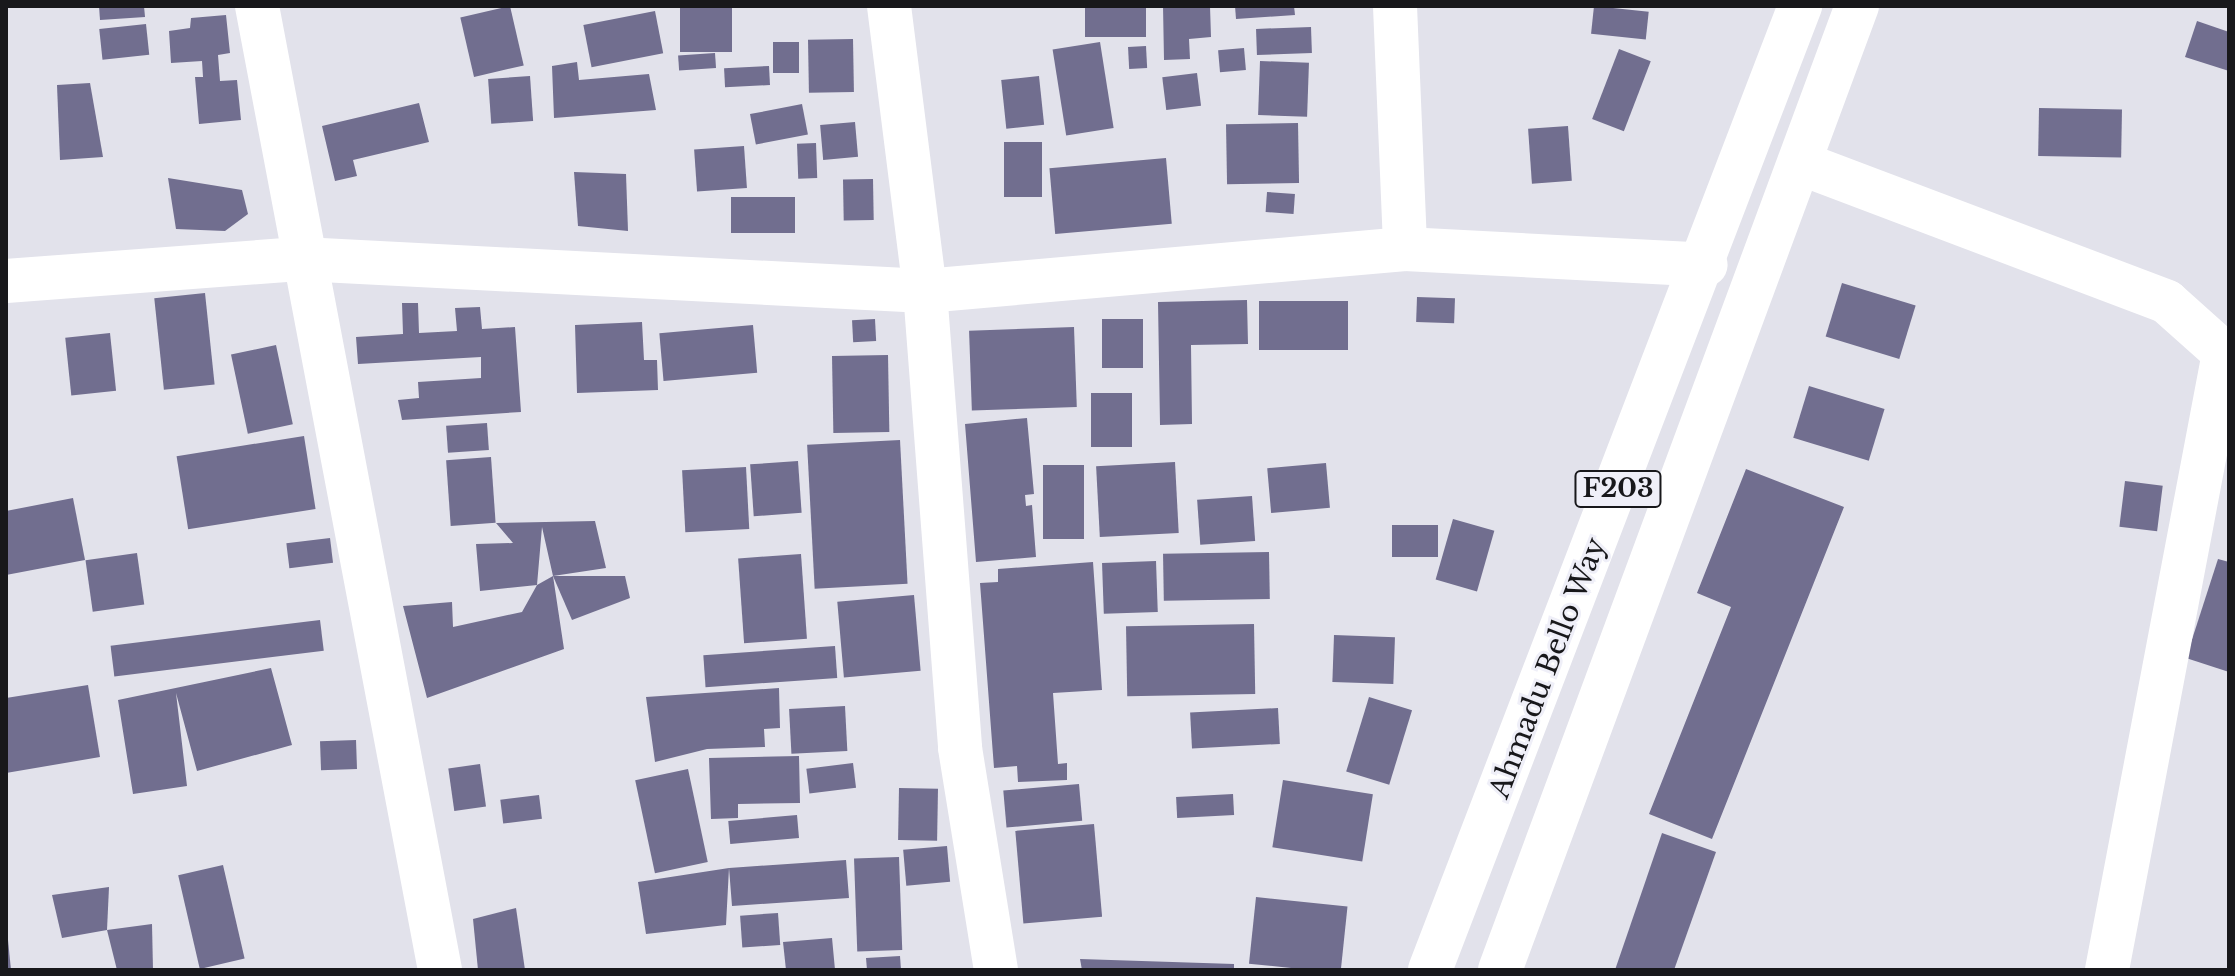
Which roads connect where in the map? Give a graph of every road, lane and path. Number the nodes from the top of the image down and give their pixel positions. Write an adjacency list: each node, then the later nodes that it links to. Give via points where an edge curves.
1 (257, 6): 8 (street)
2 (889, 6): 11 (street)
3 (1395, 6): 7 (street)
4 (1800, 6): 9 (street, Ahmadu Bello Way / F203)
5 (1857, 6): 6 (street, F203)
6 (1800, 163): 15 (street, F203); 16 (street, via 2167,302 2224,353)
7 (1405, 249): 9 (street); 11 (street)
8 (302, 259): 10 (street); 11 (street); 12 (street)
9 (1706, 265): 14 (street, Ahmadu Bello Way / F203)
10 (6, 281)
11 (925, 291): 13 (street, via 960,748)
12 (440, 970)
13 (996, 970)
14 (1430, 970)
15 (1500, 970)
16 (2107, 970)

